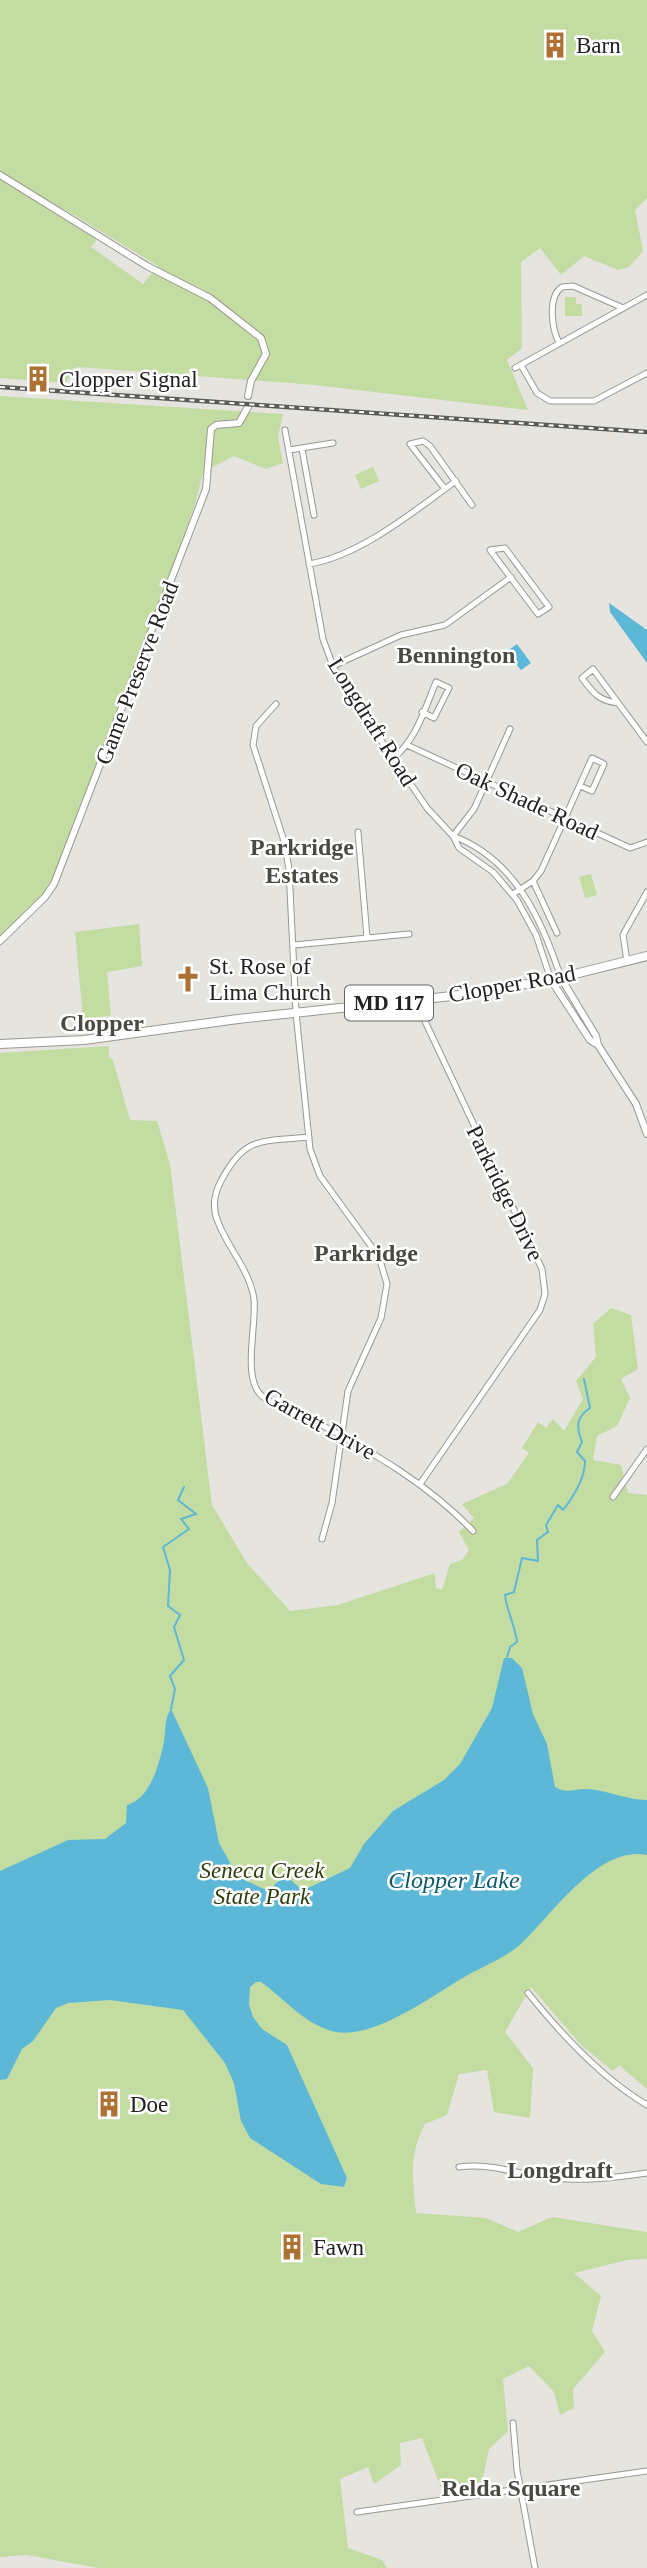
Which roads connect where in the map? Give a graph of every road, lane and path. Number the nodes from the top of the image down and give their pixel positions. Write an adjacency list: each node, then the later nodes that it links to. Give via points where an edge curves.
1 (0, 176): 6 (street, via 147,266 210,298 261,338 266,354)
2 (647, 295): 3 (street)
3 (623, 308): 4 (street); 4 (street, via 573,286 562,287 554,300)
4 (559, 343): 5 (street, via 518,366 537,393 550,401 594,401)
5 (647, 373)
6 (248, 397)
7 (248, 407): 39 (street, Game Preserve Road, via 239,423 211,429 206,489 54,884)
8 (285, 430): 11 (street, Longdraft Road)
9 (333, 443): 10 (street)
10 (302, 449): 11 (street); 15 (street)
11 (289, 450): 16 (street, Longdraft Road)
12 (456, 481): 13 (street); 13 (street, via 430,446 410,444); 14 (street)
13 (445, 489): 16 (street, via 378,535)
14 (472, 505)
15 (314, 515)
16 (309, 564): 18 (street, Longdraft Road, via 323,639)
17 (511, 577): 17 (street, via 491,550 505,548 548,607 538,614); 18 (street, via 445,625 401,635)
18 (333, 666): 25 (street, Longdraft Road)
19 (618, 703): 19 (street, via 596,697 582,678 593,669); 23 (street)
20 (276, 705): 40 (street, via 256,726 253,745 284,841)
21 (422, 712): 21 (street, via 436,682 449,688 435,718); 24 (street)
22 (510, 729): 26 (street)
23 (647, 742)
24 (407, 745): 25 (street); 26 (street, Oak Shade Road)
25 (393, 758): 30 (street, Longdraft Road, via 427,808)
26 (488, 783): 28 (street, Oak Shade Road); 30 (street)
27 (580, 786): 27 (street, via 592,758 604,764 592,791); 28 (street)
28 (564, 820): 31 (street, Oak Shade Road, via 630,848); 32 (street)
29 (358, 832): 38 (street)
30 (453, 836): 33 (street, Longdraft Road, via 499,865); 35 (street, Longdraft Road, via 459,848 493,872)
31 (647, 842)
32 (533, 881): 33 (street); 37 (street)
33 (521, 888): 35 (street); 43 (street, Longdraft Road, via 545,931)
34 (647, 892): 42 (street, via 623,935)
35 (513, 894): 43 (street, Longdraft Road)
36 (409, 933): 38 (street)
37 (557, 933)
38 (367, 937): 40 (street)
39 (0, 941)
40 (294, 945): 45 (street)
41 (647, 956): 42 (main road, Clopper Road / MD 117)
42 (627, 961): 43 (main road, Clopper Road / MD 117)
43 (556, 979): 44 (main road, Clopper Road / MD 117); 47 (street, Longdraft Road, via 636,1104)
44 (420, 1000): 45 (main road, Clopper Road / MD 117); 51 (street, Parkridge Drive, via 422,1015 542,1269 545,1284 540,1310)
45 (296, 1013): 46 (main road, Clopper Road / MD 117, via 84,1040); 48 (street)
46 (0, 1044)
47 (647, 1134)
48 (309, 1137): 49 (street, via 320,1176 379,1256 387,1284 381,1318 348,1391); 49 (street, Garrett Drive, via 244,1148 222,1179 214,1206 217,1222 253,1296 256,1323 251,1368 257,1390 262,1397)
49 (341, 1435): 51 (street, Garrett Drive); 54 (street)
50 (647, 1449): 52 (street)
51 (420, 1484): 53 (street, Garrett Drive)
52 (612, 1497)
53 (473, 1531)
54 (322, 1539)
55 (528, 1993): 56 (street, via 584,2053)
56 (647, 2105)
57 (459, 2167): 58 (street, via 481,2164 576,2180)
58 (647, 2173)
59 (513, 2423): 61 (street)
60 (647, 2471): 61 (street)
61 (521, 2488): 62 (street); 63 (street)
62 (357, 2512)
63 (535, 2568)

